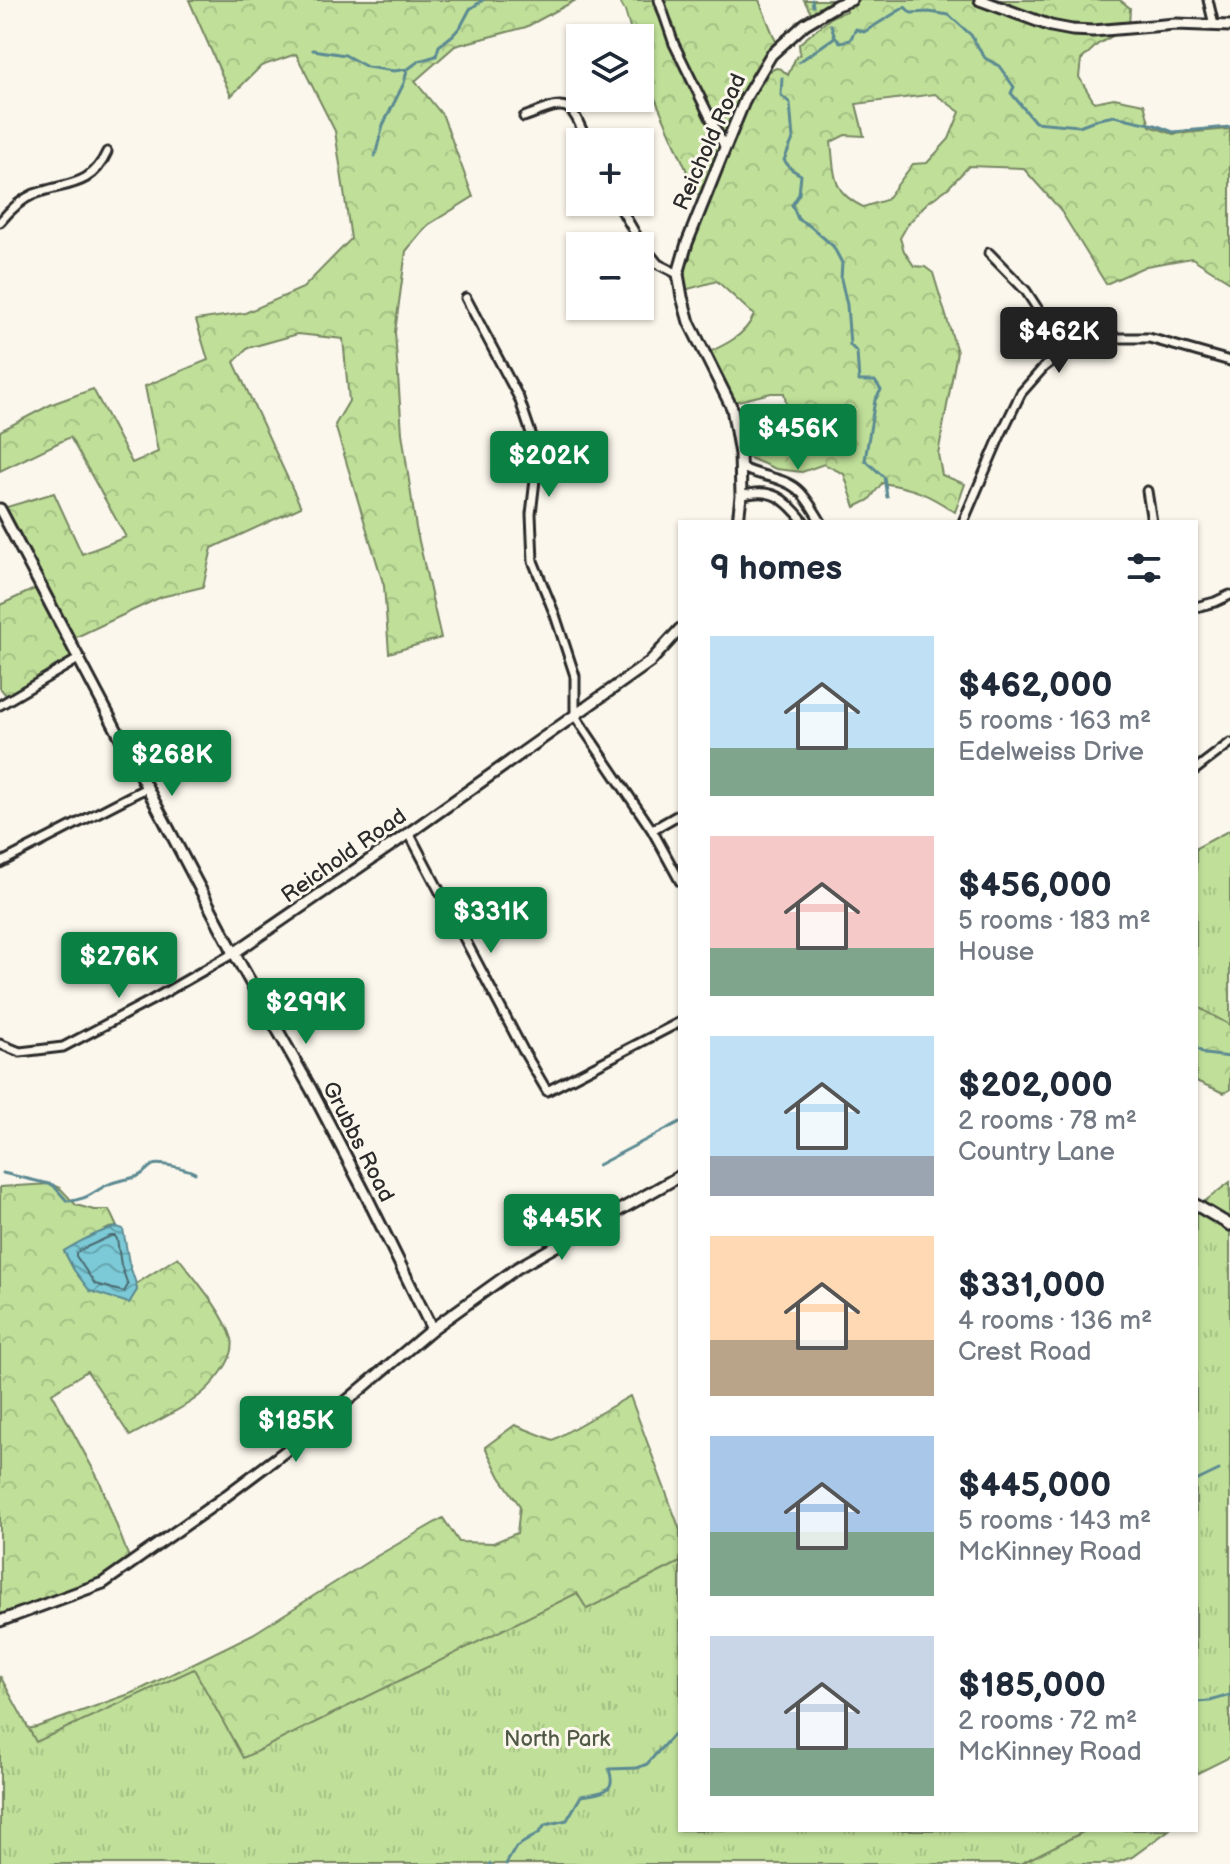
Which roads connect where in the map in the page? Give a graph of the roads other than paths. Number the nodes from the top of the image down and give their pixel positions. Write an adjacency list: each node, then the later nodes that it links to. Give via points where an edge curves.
1 (659, 0): 9 (street, via 674,44)
2 (851, 0): 9 (street, Reichold Road, via 805,24 771,55)
3 (980, 0): 5 (street, via 1072,30)
4 (1208, 0): 5 (street)
5 (1214, 25): 6 (street)
6 (1230, 26)
7 (524, 117): 8 (street, via 559,104 569,108)
8 (581, 128)
9 (725, 148): 14 (street, Reichold Road)
10 (107, 152): 12 (street, via 90,176 30,196)
11 (625, 216): 14 (street, via 658,264)
12 (0, 222)
13 (989, 253): 16 (street, via 1026,291)
14 (678, 274): 18 (street, Reichold Road, via 689,322 732,408)
15 (466, 298): 32 (street, via 519,398 538,454 531,514 533,561 575,676)
16 (1065, 351): 17 (street, via 1108,338 1149,338); 25 (street, via 1021,393)
17 (1230, 361)
18 (741, 467): 20 (street, Reichold Road); 24 (street, via 797,489)
19 (1147, 491): 26 (street)
20 (741, 496): 22 (street, Reichold Road); 23 (street, via 757,491 776,496)
21 (0, 509): 30 (street, Grubbs Road)
22 (738, 520)
23 (802, 520)
24 (820, 520)
25 (964, 520)
26 (1152, 520)
27 (1230, 595): 28 (street)
28 (1198, 606)
29 (678, 631): 32 (street, Reichold Road, via 650,662)
30 (80, 658): 31 (street); 35 (street, Grubbs Road)
31 (0, 705)
32 (575, 716): 37 (street); 38 (street, Reichold Road)
33 (1230, 743): 34 (street)
34 (1198, 767)
35 (148, 787): 39 (street); 41 (street, Grubbs Road)
36 (678, 815): 37 (street)
37 (652, 830): 40 (street)
38 (409, 833): 41 (street, Reichold Road); 42 (street, via 547,1091)
39 (0, 863)
40 (678, 877)
41 (234, 953): 43 (street, Reichold Road, via 63,1047 20,1052); 47 (street, Grubbs Road, via 332,1129)
42 (678, 1023)
43 (0, 1044)
44 (678, 1177): 47 (street, via 517,1268)
45 (1198, 1206): 46 (street)
46 (1230, 1225)
47 (432, 1329): 48 (street, via 303,1438 103,1583)
48 (0, 1621)

